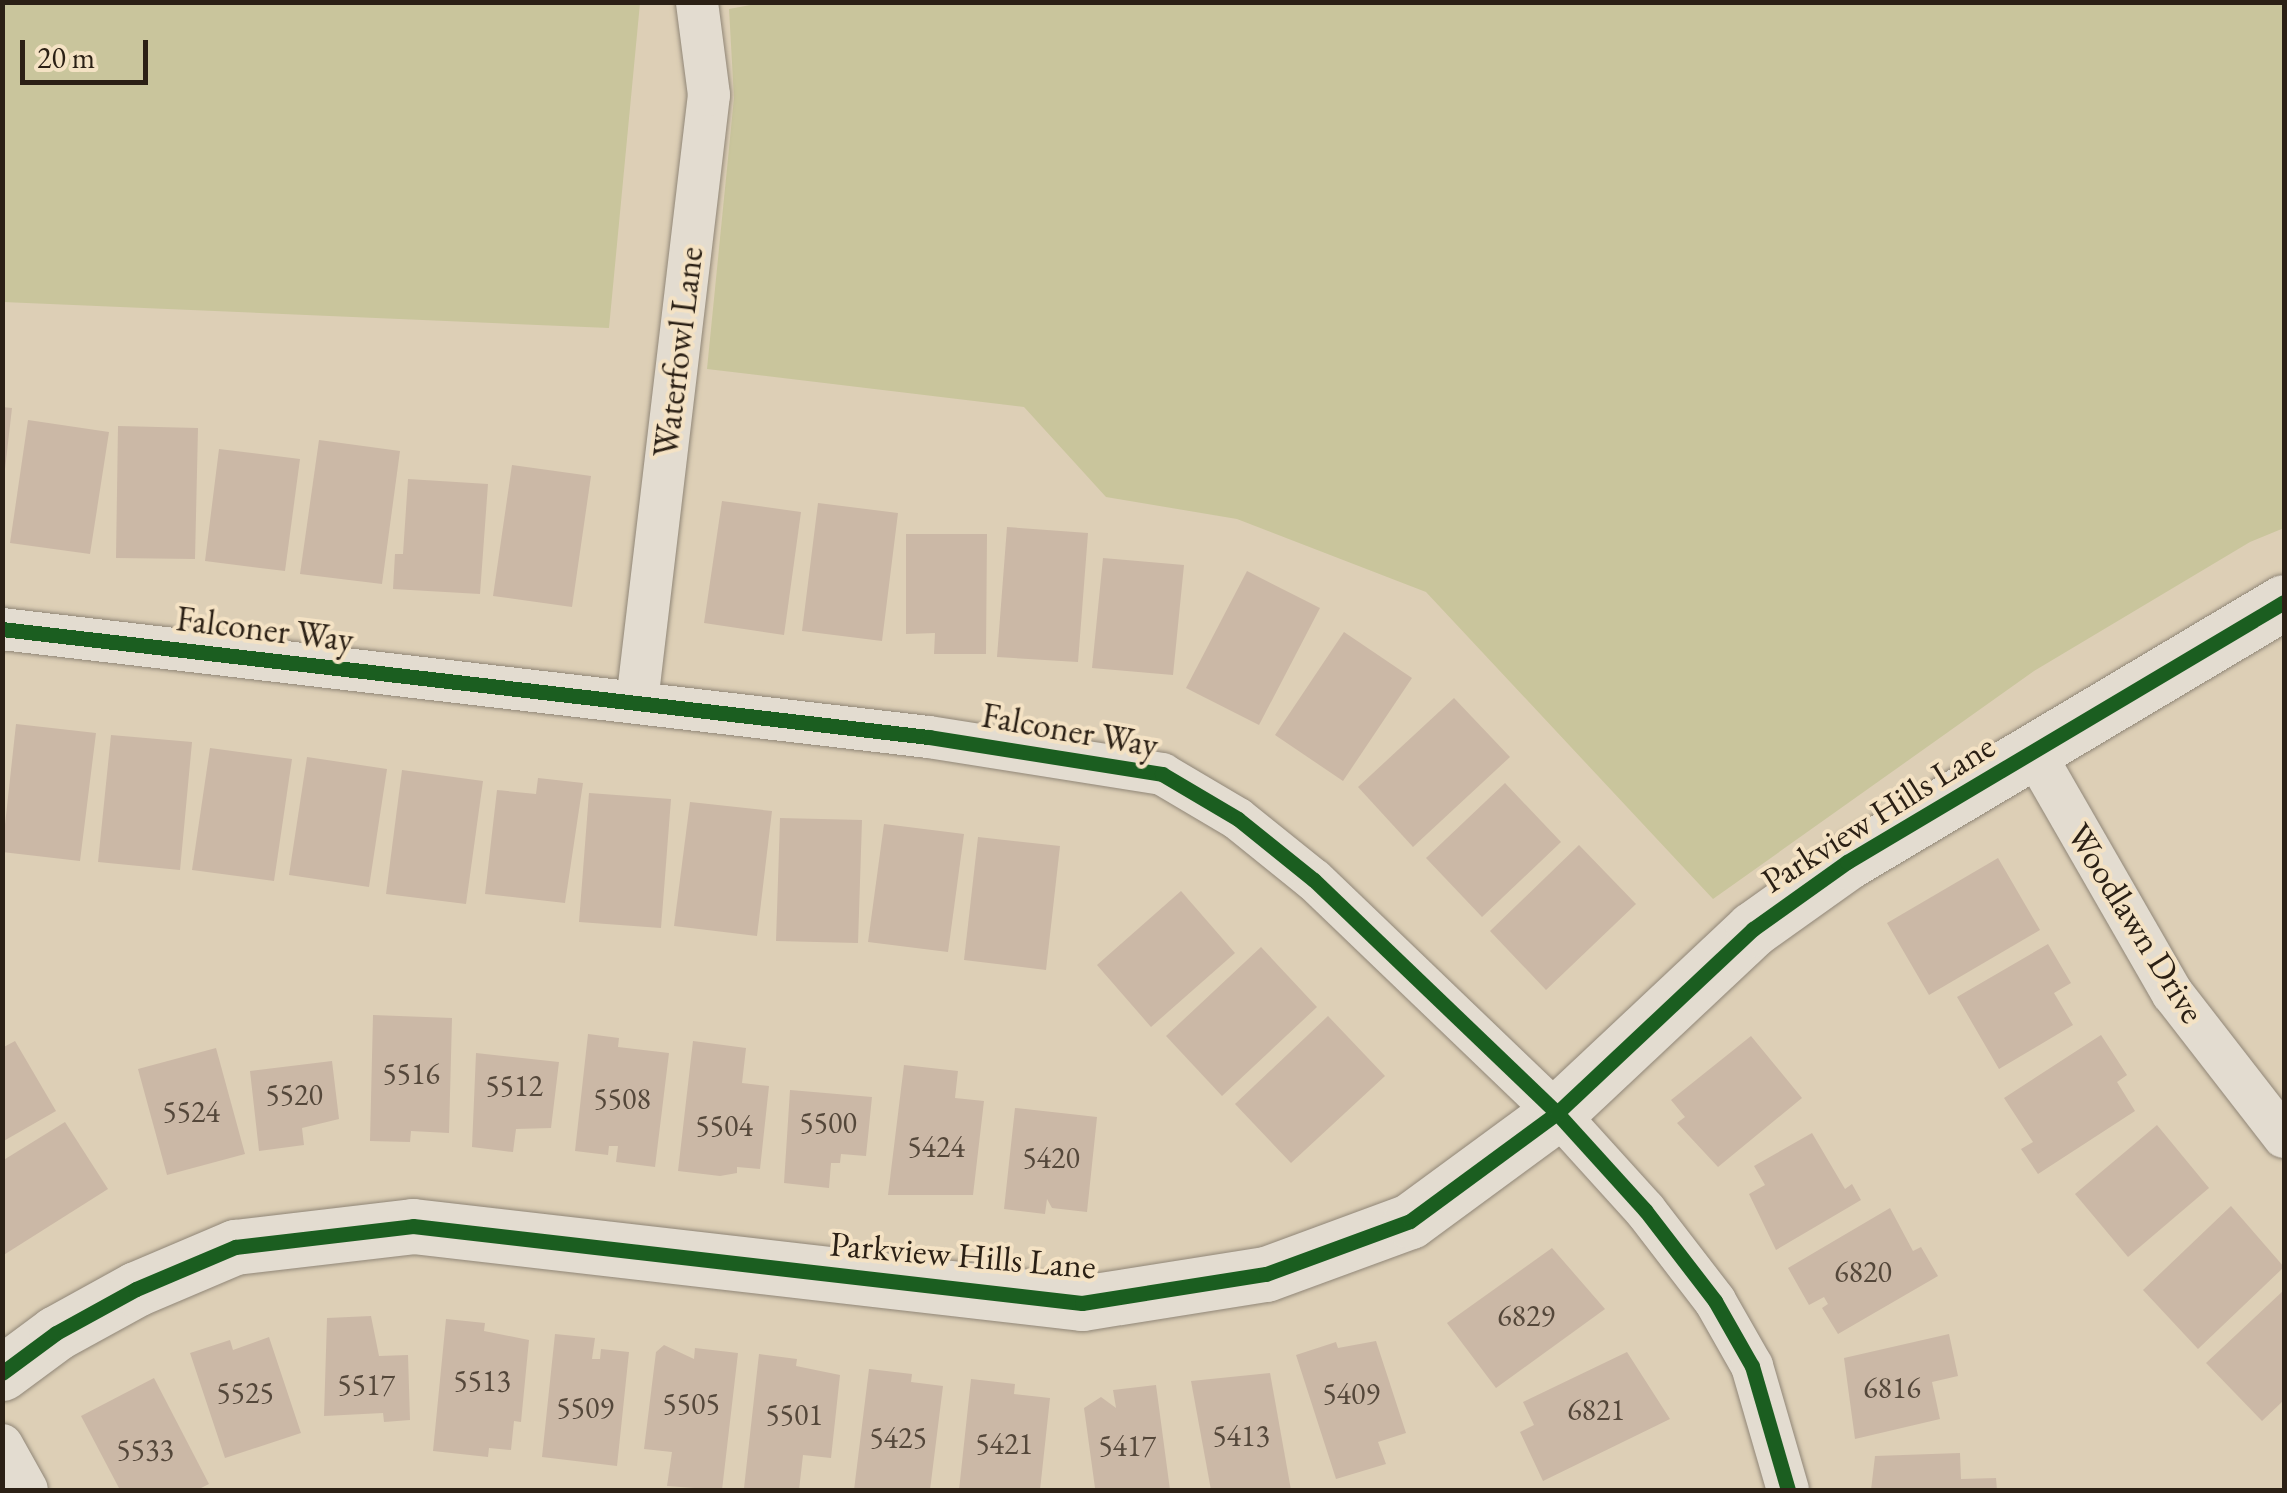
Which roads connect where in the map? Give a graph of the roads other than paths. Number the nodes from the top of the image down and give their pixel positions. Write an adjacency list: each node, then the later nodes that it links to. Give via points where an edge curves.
1 (697, 2): 4 (street, Waterfowl Lane, via 709,95)
2 (2284, 602): 5 (street, Parkview Hills Lane)
3 (2, 628): 4 (street, Falconer Way)
4 (637, 702): 6 (street, Falconer Way, via 930,737 1162,774 1238,819 1314,880)
5 (2033, 751): 6 (street, Parkview Hills Lane, via 1846,862 1753,929); 7 (street, Woodlawn Drive, via 2173,994)
6 (1558, 1113): 8 (street, Parkview Hills Lane, via 1410,1221 1266,1274 1082,1303 413,1226 235,1247 136,1289 56,1333); 11 (street, Falconer Way, via 1715,1301 1752,1366)
7 (2284, 1136)
8 (2, 1373)
9 (2, 1445): 10 (street)
10 (27, 1490)
11 (1788, 1490)

